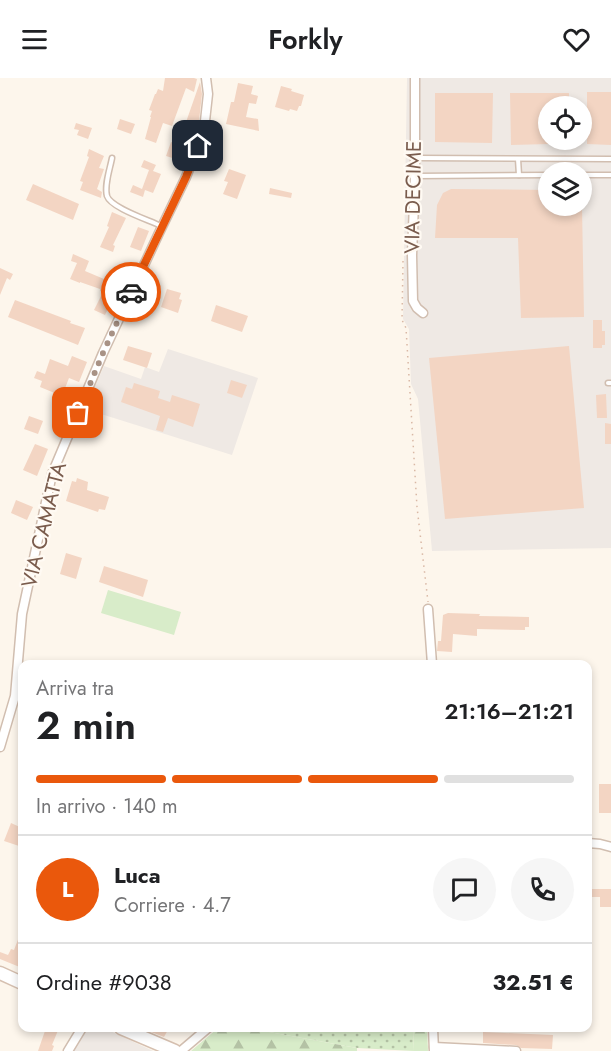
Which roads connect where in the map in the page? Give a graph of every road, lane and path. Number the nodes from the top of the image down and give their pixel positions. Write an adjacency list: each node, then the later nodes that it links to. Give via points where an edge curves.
1 (206, 78): 12 (street, VIA CAMATTA, via 204,130)
2 (415, 78): 4 (street, VIA DECIME)
3 (112, 158): 12 (lane, via 107,198 114,205)
4 (415, 158): 5 (lane); 11 (street, VIA DECIME)
5 (518, 159): 6 (lane); 7 (lane)
6 (611, 159)
7 (519, 175): 8 (lane); 11 (lane)
8 (538, 175)
9 (592, 175): 10 (lane)
10 (611, 175)
11 (415, 176): 14 (street, VIA DECIME, via 413,301)
12 (162, 226): 16 (street, VIA CAMATTA, via 52,474 22,615)
13 (403, 262): 15 (path, via 402,320 406,328 417,507)
14 (423, 313)
15 (428, 609): 17 (street)
16 (18, 660)
17 (432, 660)
18 (18, 661): 19 (street, VIA CAMATTA, via 15,696)
19 (0, 747)
20 (592, 843): 21 (street)
21 (611, 847)
22 (0, 973): 23 (main road)
23 (18, 981)
24 (80, 1032): 29 (street)
25 (130, 1032): 30 (main road)
26 (203, 1032): 31 (street)
27 (433, 1032): 28 (street)
28 (434, 1049): 32 (street)
29 (68, 1051)
30 (175, 1051)
31 (181, 1051)
32 (516, 1051)

